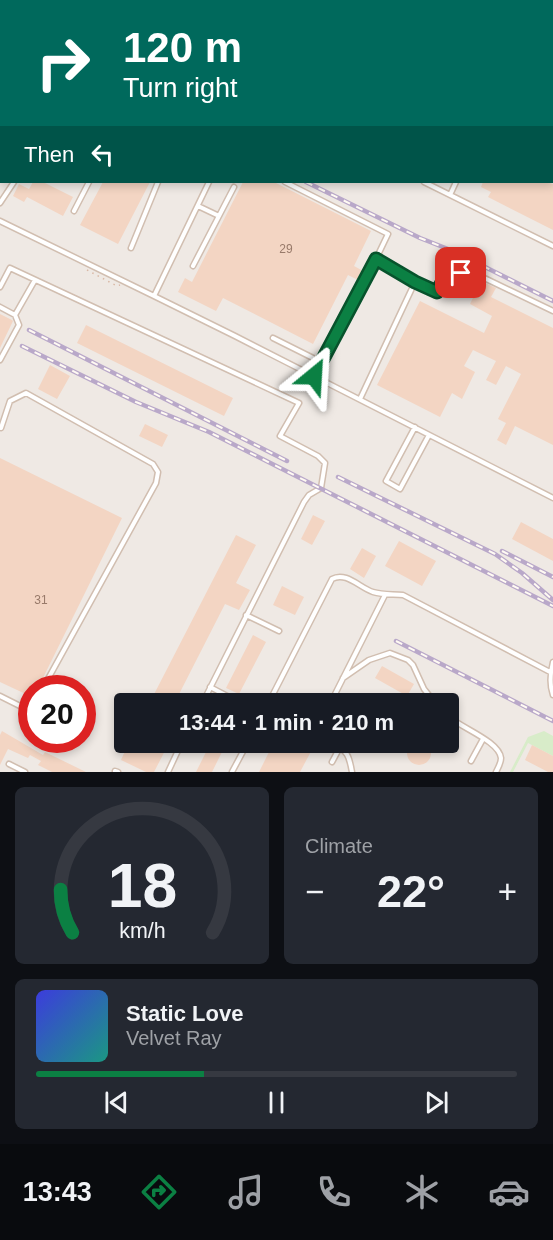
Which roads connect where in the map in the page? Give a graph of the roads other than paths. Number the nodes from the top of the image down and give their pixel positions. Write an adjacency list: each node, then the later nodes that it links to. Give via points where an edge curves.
1 (13, 183): 10 (lane)
2 (88, 183): 12 (lane)
3 (158, 183): 16 (lane)
4 (210, 183): 11 (lane)
5 (287, 183): 17 (lane, via 388,234)
6 (426, 183): 9 (lane)
7 (456, 183): 9 (lane)
8 (234, 187): 13 (lane)
9 (450, 195): 15 (lane)
10 (0, 203)
11 (198, 206): 13 (lane); 22 (lane)
12 (74, 211)
13 (219, 216): 18 (lane)
14 (0, 221): 22 (lane)
15 (553, 246)
16 (131, 248)
17 (376, 259): 20 (lane); 28 (lane)
18 (193, 266)
19 (34, 280): 21 (lane, via 10,268); 25 (lane); 36 (lane, via 299,403 280,436 322,459 323,481 321,488 304,502)
20 (415, 282): 24 (lane, via 437,292 445,277 461,273 478,275); 30 (lane)
21 (0, 287)
22 (154, 296): 29 (lane)
23 (0, 307): 25 (lane)
24 (553, 311)
25 (15, 315): 27 (lane, via 19,325)
26 (273, 338): 28 (lane)
27 (0, 360)
28 (321, 362): 29 (lane)
29 (314, 376): 30 (lane)
30 (360, 399): 32 (lane)
31 (1, 428): 40 (lane, via 10,401 26,393 153,464 158,472 156,483)
32 (415, 428): 33 (lane); 33 (lane, via 386,482 399,489)
33 (429, 435): 34 (lane)
34 (553, 498)
35 (385, 595): 39 (lane, via 403,595); 41 (lane); 45 (lane, via 370,592 344,577 332,579)
36 (246, 615): 37 (lane); 42 (lane)
37 (279, 631)
38 (553, 662): 39 (lane)
39 (550, 672): 48 (lane)
40 (50, 675)
41 (343, 678): 46 (lane); 47 (lane, via 369,660 390,653 413,665)
42 (210, 687): 43 (lane); 44 (lane)
43 (207, 693)
44 (222, 693)
45 (274, 693)
46 (336, 693)
47 (427, 693)
48 (553, 695)
49 (0, 696): 50 (lane)
50 (18, 705)
51 (459, 723): 52 (lane)
52 (483, 739): 57 (lane); 64 (lane, via 496,748 501,758)
53 (177, 753): 61 (lane)
54 (242, 753): 62 (lane)
55 (337, 753): 58 (lane)
56 (347, 753): 63 (lane)
57 (471, 761)
58 (332, 762)
59 (9, 764): 60 (lane)
60 (25, 772)
61 (168, 772)
62 (232, 772)
63 (352, 772)
64 (496, 772)

